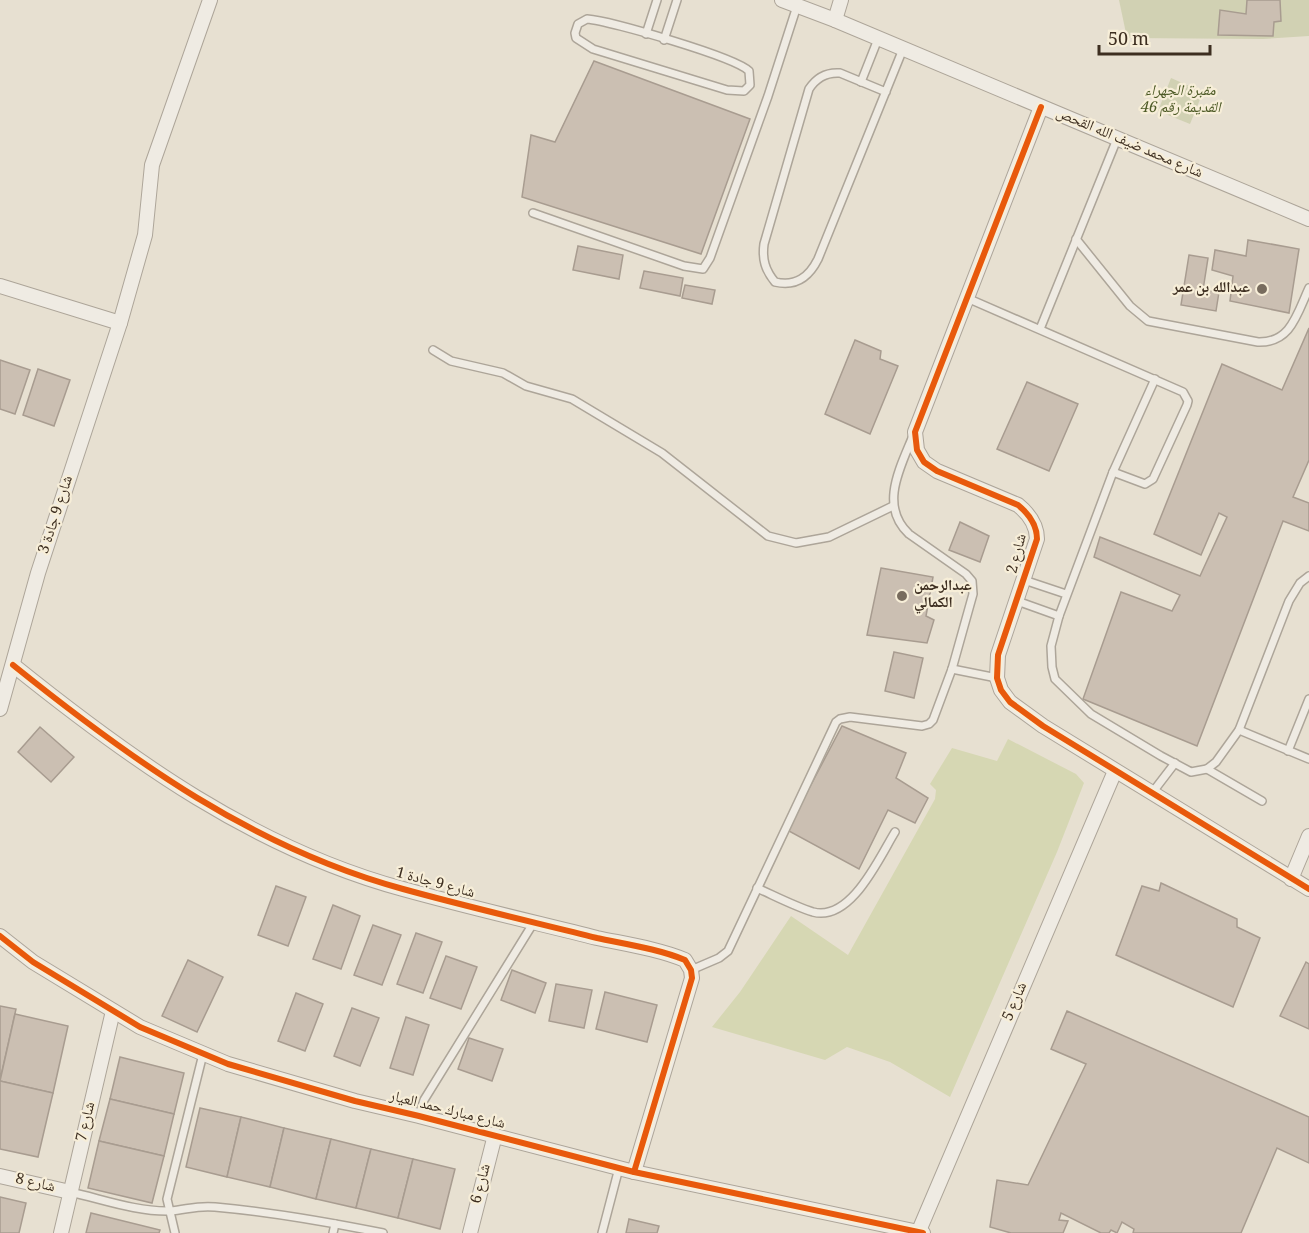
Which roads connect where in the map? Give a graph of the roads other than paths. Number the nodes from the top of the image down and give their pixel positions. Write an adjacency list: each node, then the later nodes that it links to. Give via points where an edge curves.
1 (210, 0): 22 (street, شارع 9 جادة 3, via 152,165 145,235)
2 (657, 0): 8 (lane)
3 (677, 0): 10 (lane)
4 (782, 0): 6 (street, شارع محمد ضيف الله القحص)
5 (841, 0): 7 (street)
6 (797, 6): 7 (street, شارع محمد ضيف الله القحص); 16 (lane, via 745,161 703,269 684,266)
7 (835, 20): 9 (street, شارع محمد ضيف الله القحص)
8 (646, 34): 10 (lane); 10 (lane, via 587,19 578,24 575,33 580,42 594,50 727,90 744,91 750,85 749,71 741,65)
9 (878, 39): 11 (street, شارع محمد ضيف الله القحص); 12 (lane)
10 (664, 40)
11 (903, 50): 13 (lane); 14 (street, شارع محمد ضيف الله القحص)
12 (861, 82): 13 (lane); 13 (lane, via 833,72 817,79 808,89 764,244 765,266 775,282 791,284 803,279 813,268)
13 (886, 92)
14 (1041, 107): 15 (street, شارع محمد ضيف الله القحص); 21 (street)
15 (1117, 139): 17 (street, شارع محمد ضيف الله القحص); 18 (lane)
16 (533, 213)
17 (1309, 219)
18 (1076, 239): 20 (lane, via 1130,306 1148,321 1271,342 1290,327); 23 (lane)
19 (0, 286): 22 (street)
20 (1309, 288)
21 (968, 298): 23 (lane); 26 (street)
22 (120, 323): 34 (street, شارع 9 جادة 3, via 38,573)
23 (1040, 329): 25 (lane)
24 (433, 350): 28 (lane, via 451,361 503,373 526,386 572,399 662,453 768,536 796,543 829,537)
25 (1155, 379): 27 (lane); 27 (lane, via 1183,392 1187,405 1149,483)
26 (915, 432): 28 (lane, via 899,472); 30 (street, شارع 2, via 917,450 924,462 1028,514 1036,527 1037,539)
27 (1113, 472): 31 (lane)
28 (893, 506): 35 (lane, via 902,528 972,581 973,594)
29 (1309, 576): 39 (lane, via 1289,601)
30 (1024, 580): 31 (lane, شارع 2); 32 (street, شارع 2)
31 (1066, 594): 33 (lane)
32 (1017, 601): 33 (lane); 36 (street, شارع 2, via 998,655)
33 (1059, 616): 42 (lane, via 1051,646 1055,679 1091,714)
34 (13, 665): 38 (street, شارع 9 جادة 3); 52 (street, شارع 9 جادة 1, via 115,745 232,819 315,858 401,889)
35 (952, 669): 36 (lane); 50 (lane, via 929,724 850,717 836,722)
36 (997, 678): 44 (street, via 1010,702)
37 (1309, 699): 40 (lane)
38 (0, 709)
39 (1239, 730): 40 (lane); 43 (lane)
40 (1288, 751): 41 (lane)
41 (1309, 759)
42 (1175, 763): 43 (lane, via 1191,772); 45 (lane)
43 (1207, 769): 46 (lane)
44 (1115, 771): 45 (street); 71 (street, شارع 5)
45 (1152, 793): 49 (street)
46 (1263, 801)
47 (895, 832): 50 (lane, via 850,901 829,913 814,912)
48 (1309, 836): 49 (street)
49 (1292, 879): 51 (street)
50 (757, 888): 54 (lane, via 728,951)
51 (1309, 890)
52 (534, 922): 54 (street, شارع 9 جادة 1, via 679,958); 57 (lane, via 424,1101)
53 (0, 936): 55 (street, شارع مبارك حمد العيار, via 33,962)
54 (691, 970): 60 (street, via 692,978)
55 (113, 1011): 56 (street, شارع مبارك حمد العيار, via 140,1028); 62 (street, شارع 7)
56 (202, 1054): 57 (street, شارع مبارك حمد العيار, via 355,1101); 63 (lane, via 167,1199)
57 (419, 1116): 58 (street, شارع مبارك حمد العيار)
58 (495, 1135): 59 (street, شارع مبارك حمد العيار); 69 (street, شارع 6)
59 (620, 1168): 60 (street, شارع مبارك حمد العيار); 70 (lane)
60 (634, 1172): 71 (street, شارع مبارك حمد العيار)
61 (0, 1176): 62 (street, شارع 8)
62 (70, 1192): 63 (lane, via 135,1207); 65 (street, شارع 7)
63 (170, 1210): 64 (lane, via 214,1207); 66 (lane)
64 (335, 1224): 67 (lane); 68 (lane)
65 (61, 1233)
66 (175, 1233)
67 (333, 1233)
68 (383, 1233)
69 (470, 1233)
70 (602, 1233)
71 (920, 1233)

